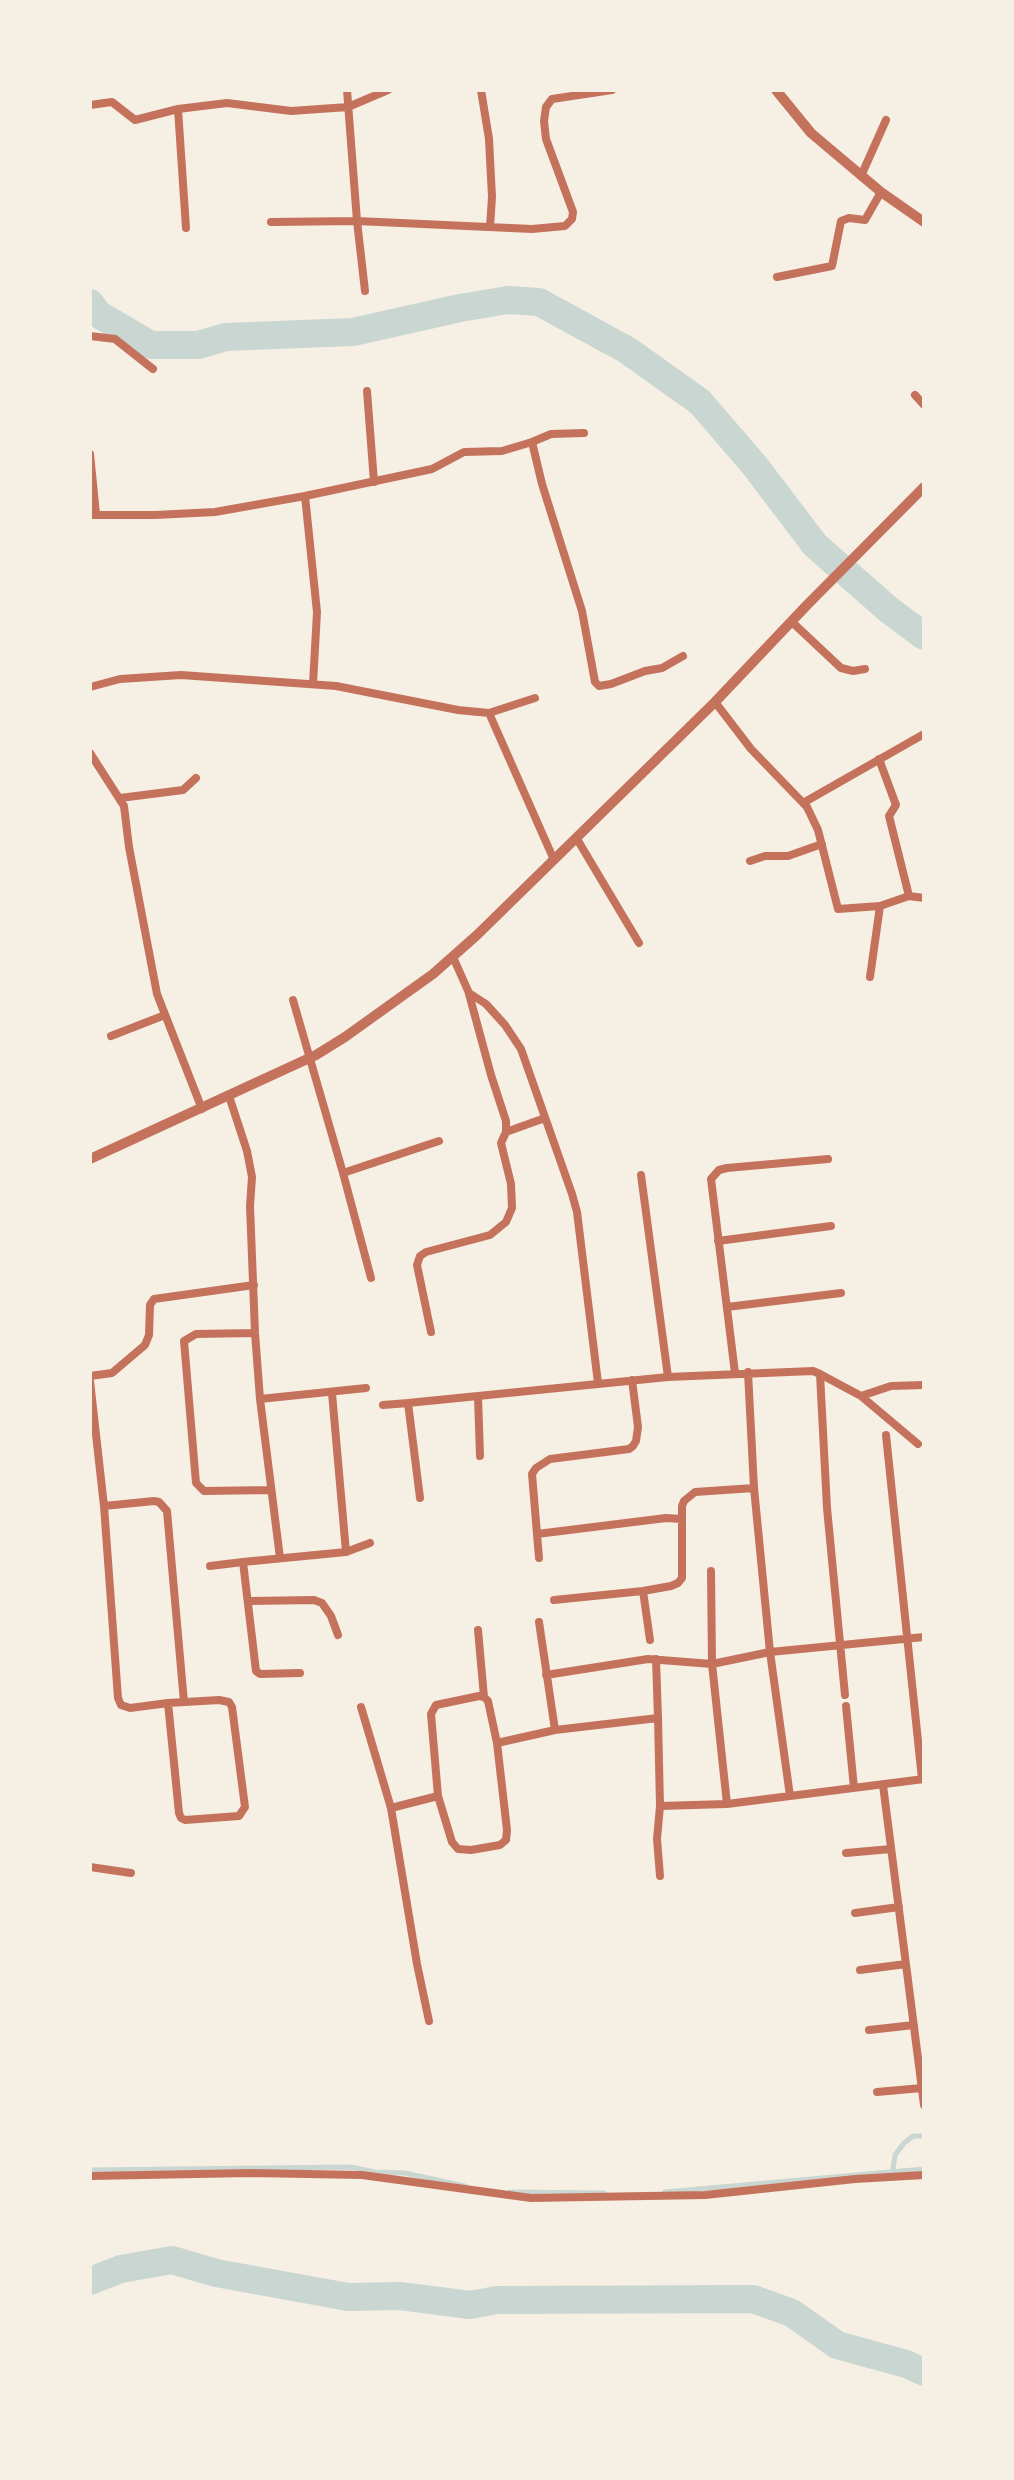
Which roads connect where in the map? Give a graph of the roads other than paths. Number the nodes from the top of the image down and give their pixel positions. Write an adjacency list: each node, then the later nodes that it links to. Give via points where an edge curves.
1 (347, 90): 7 (street)
2 (388, 90): 7 (street)
3 (481, 90): 15 (street)
4 (612, 90): 15 (street, via 552,98 546,108 546,140 571,203 568,224)
5 (776, 90): 10 (street)
6 (90, 105): 8 (street, via 112,102 135,120)
7 (348, 107): 8 (street, via 291,111 227,102); 12 (street)
8 (178, 109): 16 (street)
9 (886, 120): 10 (street)
10 (861, 176): 11 (street)
11 (882, 192): 14 (street); 17 (street, via 865,220 842,221 832,266)
12 (356, 221): 13 (street); 15 (street); 18 (street)
13 (271, 222)
14 (924, 222)
15 (490, 227)
16 (186, 228)
17 (777, 277)
18 (366, 290)
19 (90, 336): 20 (street, via 115,340)
20 (153, 369)
21 (367, 392): 27 (street)
22 (915, 395): 23 (street)
23 (924, 404)
24 (584, 432): 25 (street)
25 (532, 442): 27 (street, via 464,452 432,469); 32 (street, via 582,611 594,682 611,684)
26 (90, 454): 30 (street)
27 (374, 482): 29 (street)
28 (924, 487): 31 (street)
29 (305, 496): 30 (street, via 215,512); 34 (street, via 317,612)
30 (93, 514)
31 (792, 622): 33 (street, via 842,668); 37 (street)
32 (684, 656)
33 (865, 669)
34 (313, 684): 35 (street, via 181,675); 38 (street)
35 (90, 687)
36 (535, 698): 38 (street)
37 (715, 702): 44 (street); 45 (street)
38 (489, 713): 47 (street)
39 (924, 734): 41 (street)
40 (90, 753): 43 (street)
41 (879, 759): 44 (street); 49 (street, via 896,804 889,816)
42 (196, 778): 43 (street, via 183,790)
43 (120, 798): 57 (street)
44 (803, 802): 46 (street)
45 (577, 838): 47 (street); 52 (street)
46 (822, 844): 48 (street); 51 (street, via 838,909)
47 (554, 860): 53 (street)
48 (750, 861)
49 (909, 896): 50 (street); 51 (street)
50 (924, 898)
51 (880, 906): 54 (street)
52 (639, 943)
53 (454, 957): 55 (street); 59 (street)
54 (870, 977)
55 (469, 993): 62 (street, via 515,1038); 63 (street)
56 (293, 1000): 59 (street)
57 (165, 1016): 58 (street); 61 (street)
58 (111, 1036)
59 (310, 1058): 60 (street); 67 (street)
60 (229, 1096): 61 (street); 72 (street, via 252,1178)
61 (202, 1109): 65 (street)
62 (545, 1118): 63 (street); 83 (street, via 577,1212)
63 (506, 1132): 75 (street, via 501,1143 510,1216 490,1234 418,1259)
64 (439, 1141): 67 (street)
65 (90, 1159)
66 (828, 1159): 70 (street, via 719,1170 711,1179)
67 (344, 1173): 71 (street)
68 (640, 1175): 80 (street)
69 (832, 1226): 70 (street)
70 (718, 1241): 74 (street)
71 (371, 1278)
72 (254, 1285): 76 (street); 81 (street, via 154,1299 145,1345 112,1372)
73 (841, 1293): 74 (street)
74 (727, 1306): 77 (street)
75 (431, 1332)
76 (255, 1333): 89 (street); 96 (street, via 196,1334 184,1341 196,1484 200,1490)
77 (734, 1372): 78 (street); 80 (street)
78 (748, 1372): 79 (street); 95 (street)
79 (820, 1374): 87 (street); 117 (street)
80 (668, 1377): 82 (street)
81 (90, 1379): 98 (street)
82 (632, 1380): 83 (street); 100 (street, via 638,1427 633,1446 550,1459 532,1474)
83 (598, 1383): 88 (street)
84 (924, 1385): 87 (street)
85 (366, 1388): 86 (street)
86 (332, 1394): 89 (street); 102 (street)
87 (861, 1396): 93 (street)
88 (478, 1398): 90 (street); 94 (street)
89 (260, 1399): 96 (street)
90 (408, 1403): 91 (street); 97 (street)
91 (383, 1406)
92 (886, 1436): 115 (street)
93 (918, 1444)
94 (480, 1456)
95 (754, 1488): 99 (street, via 694,1492 684,1502); 118 (street)
96 (271, 1490): 103 (street)
97 (420, 1498)
98 (104, 1506): 125 (street, via 154,1501 167,1512); 126 (street, via 118,1698 130,1708)
99 (682, 1519): 100 (street); 108 (street, via 682,1578)
100 (537, 1534): 104 (street)
101 (370, 1543): 102 (street)
102 (346, 1552): 103 (street)
103 (280, 1558): 105 (street)
104 (539, 1558)
105 (243, 1562): 106 (street); 110 (street)
106 (210, 1566)
107 (711, 1571): 120 (street)
108 (642, 1591): 109 (street); 116 (street)
109 (554, 1600)
110 (249, 1601): 113 (street, via 322,1603); 121 (street, via 256,1671)
111 (540, 1622): 122 (street)
112 (478, 1630): 124 (street)
113 (338, 1635)
114 (924, 1637): 115 (street)
115 (908, 1638): 117 (street); 132 (street)
116 (650, 1640)
117 (842, 1646): 118 (street); 123 (street)
118 (770, 1652): 120 (street); 136 (street)
119 (656, 1659): 120 (street); 122 (street); 129 (street)
120 (712, 1664): 137 (street)
121 (300, 1673)
122 (546, 1675): 130 (street)
123 (846, 1694)
124 (484, 1698): 131 (street); 135 (street, via 432,1709)
125 (184, 1702): 126 (street); 126 (street, via 225,1700 232,1707 245,1806 238,1816 182,1818)
126 (168, 1703)
127 (846, 1706): 134 (street)
128 (361, 1708): 139 (street)
129 (658, 1718): 130 (street); 138 (street)
130 (555, 1730): 131 (street)
131 (497, 1744): 135 (street, via 506,1840 458,1849)
132 (923, 1779): 133 (street)
133 (883, 1785): 134 (street); 140 (street)
134 (854, 1788): 136 (street)
135 (438, 1796): 139 (street)
136 (790, 1796): 137 (street)
137 (727, 1804): 138 (street)
138 (660, 1806): 144 (street)
139 (391, 1808): 149 (street)
140 (892, 1849): 141 (street); 145 (street)
141 (846, 1853)
142 (90, 1868): 143 (street)
143 (131, 1873)
144 (660, 1876)
145 (899, 1907): 146 (street); 147 (street)
146 (856, 1913)
147 (906, 1964): 148 (street); 150 (street)
148 (860, 1970)
149 (428, 2021)
150 (914, 2026): 151 (street); 152 (street)
151 (869, 2030)
152 (922, 2088): 153 (street); 154 (street)
153 (878, 2092)
154 (924, 2105)
155 (924, 2175): 156 (street, via 705,2195 531,2198 362,2175)
156 (90, 2176)

